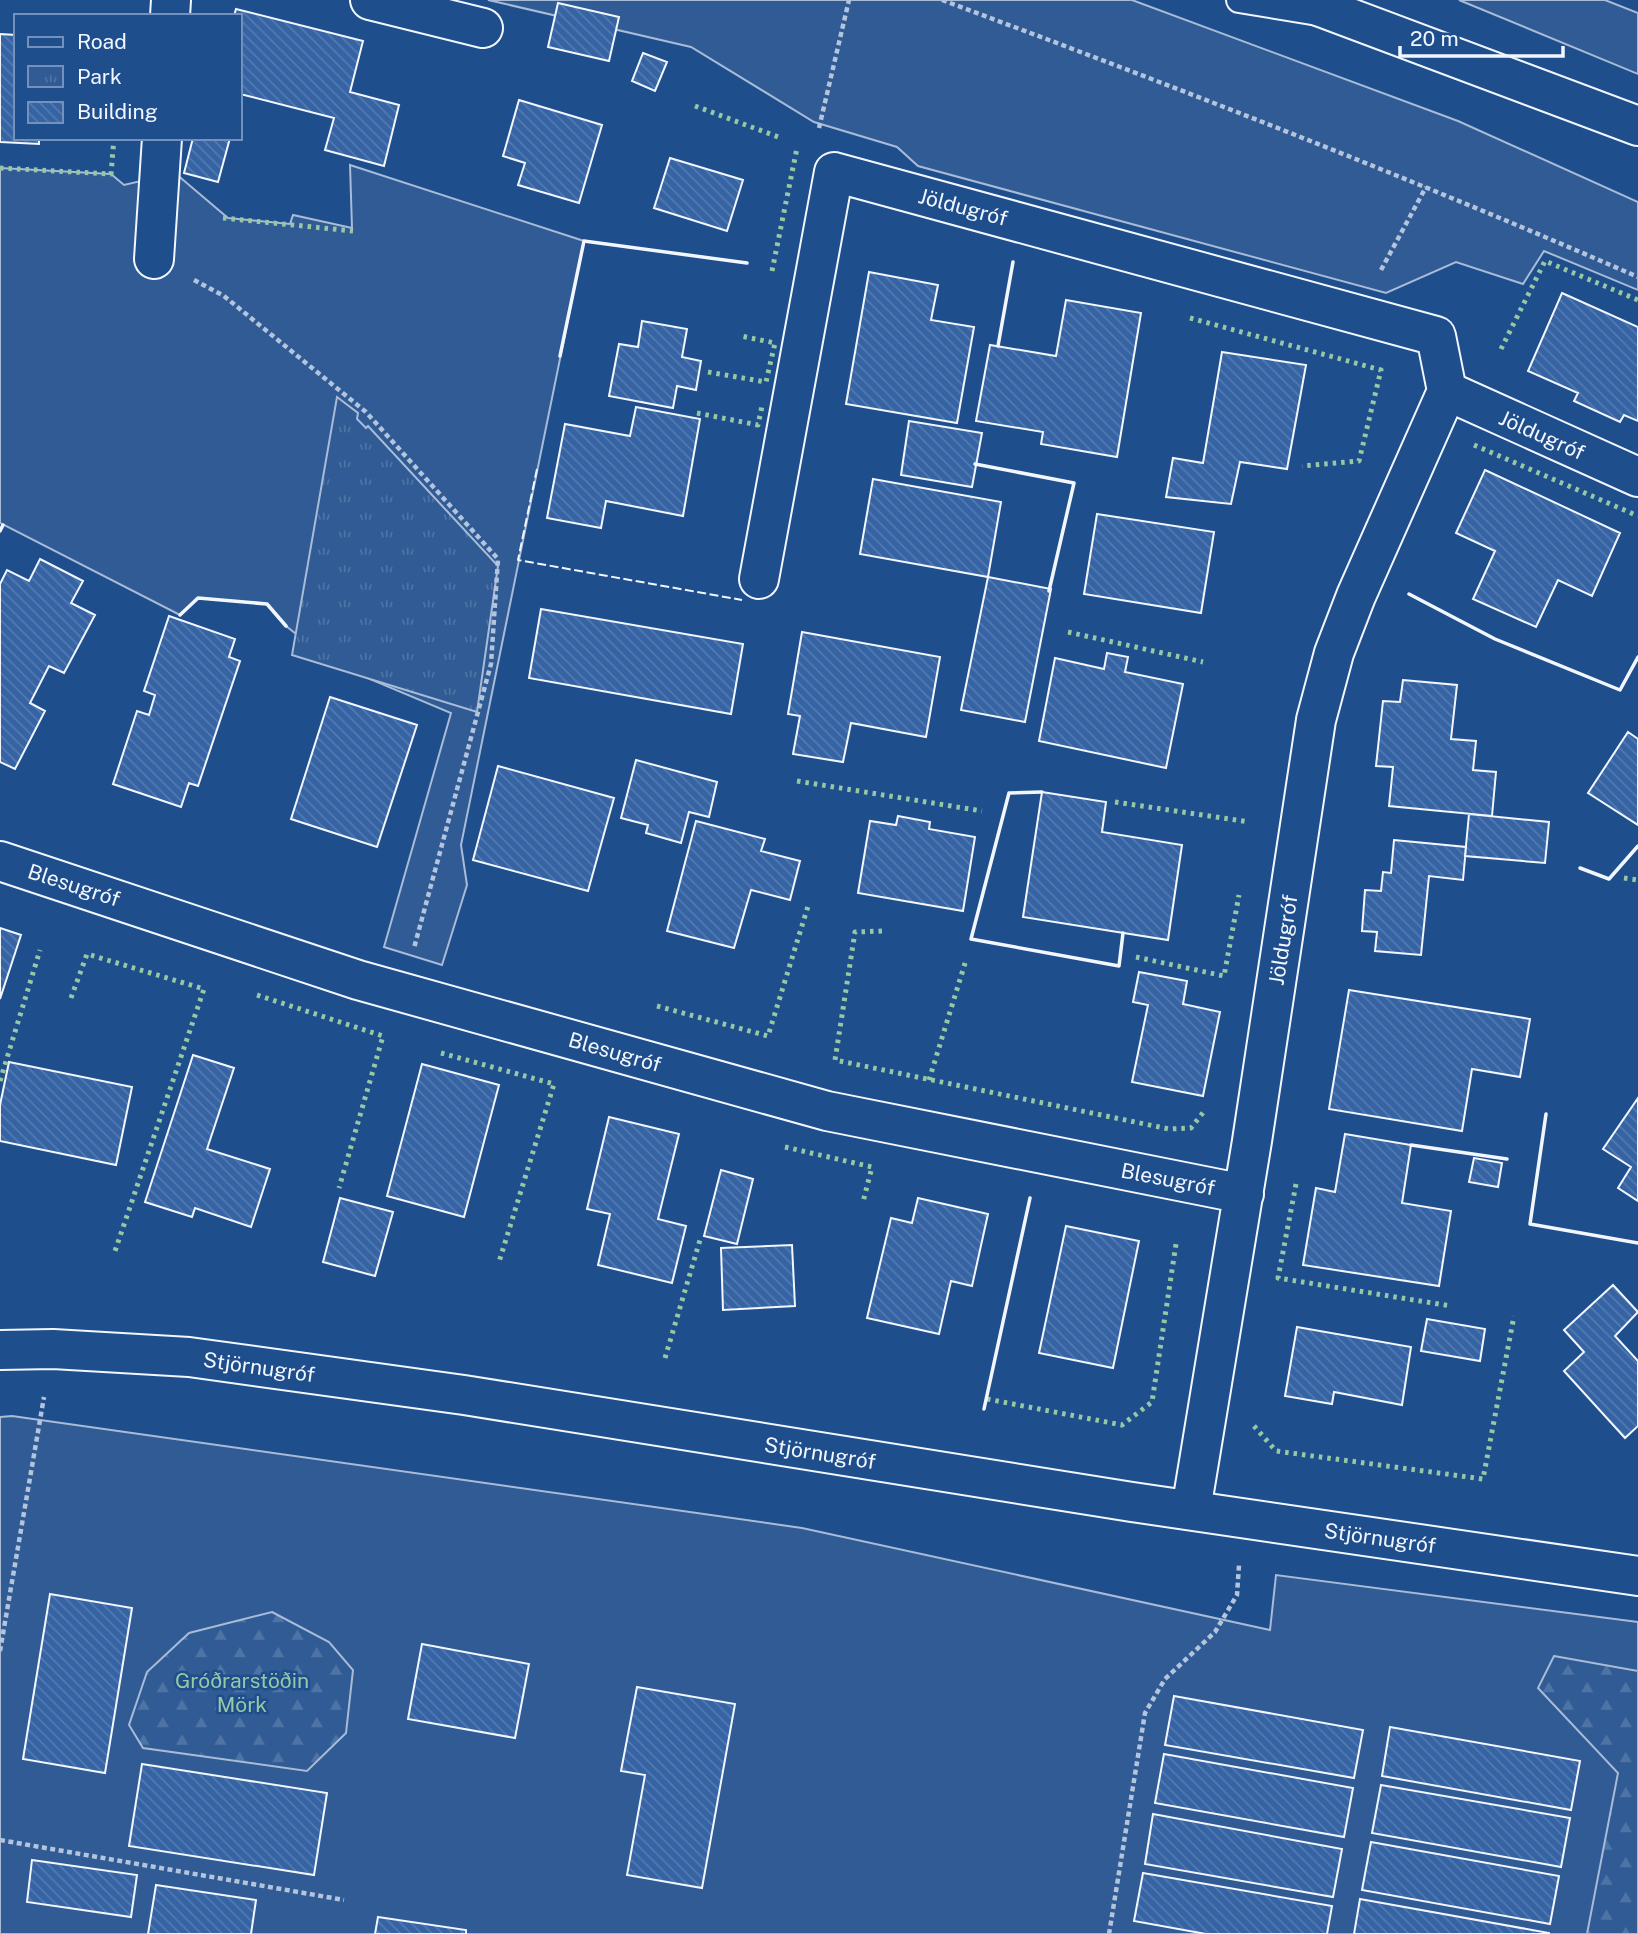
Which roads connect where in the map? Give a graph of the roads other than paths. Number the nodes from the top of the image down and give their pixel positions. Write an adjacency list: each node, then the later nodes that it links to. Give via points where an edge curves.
1 (370, 0): 5 (main road)
2 (1239, 0): 4 (lane)
3 (1302, 0): 4 (main road)
4 (1353, 19): 6 (main road)
5 (483, 28)
6 (1638, 125)
7 (162, 140): 8 (main road)
8 (154, 259)
9 (1447, 391): 10 (main road, Jöldugróf); 11 (main road, Jöldugróf, via 1436,335 834,172); 13 (main road, Jöldugróf, via 1356,596 1334,653 1317,720)
10 (1638, 477)
11 (760, 579)
12 (0, 861): 13 (main road, Blesugróf, via 358,980 827,1111)
13 (1244, 1194): 15 (main road, Jöldugróf)
14 (0, 1350): 15 (main road, Stjörnugróf, via 189,1357 464,1395)
15 (1191, 1510): 16 (main road, Stjörnugróf)
16 (1638, 1576)

